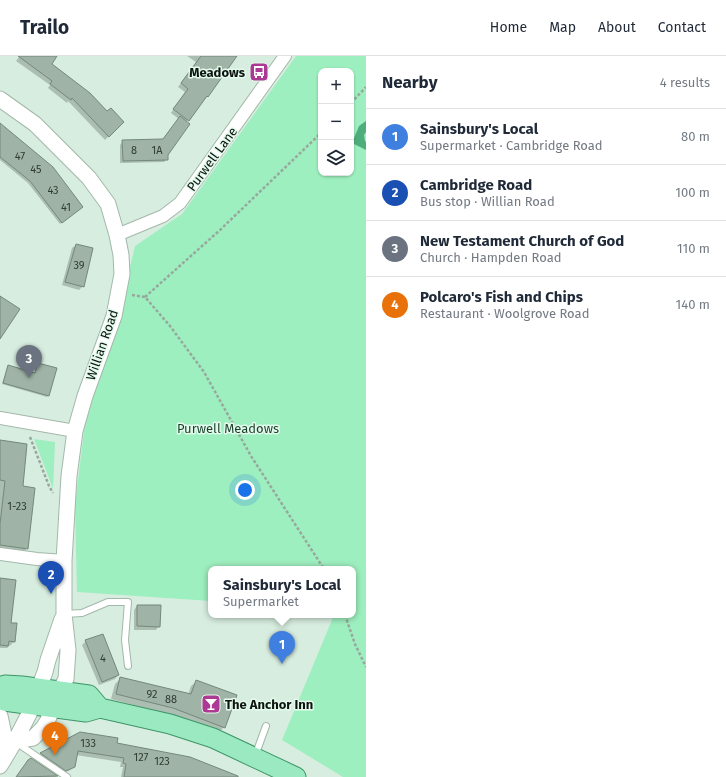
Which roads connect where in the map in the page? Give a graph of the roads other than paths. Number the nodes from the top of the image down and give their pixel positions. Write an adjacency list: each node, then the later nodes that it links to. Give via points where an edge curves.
1 (285, 56): 3 (street, Purwell Lane, via 180,203 163,216)
2 (0, 99): 3 (street, Willian Road, via 36,124 89,178 108,204)
3 (117, 236): 5 (street, Willian Road, via 122,274 114,316)
4 (0, 418): 5 (street)
5 (74, 431): 7 (street, Willian Road)
6 (0, 554): 7 (street)
7 (64, 561): 8 (street, Willian Road)
8 (64, 614): 9 (lane, via 82,613 108,602 128,602 125,640); 11 (street, Willian Road, via 68,650 66,679); 12 (street, Willian Road)
9 (128, 666)
10 (0, 687): 12 (main road, via 5,685)
11 (60, 690): 12 (main road); 14 (street, Willian Road); 15 (main road, via 89,695)
12 (36, 696): 13 (main road, via 4,701); 14 (main road); 18 (street, Willian Road)
13 (0, 698)
14 (53, 708): 15 (main road, via 86,712); 18 (street, Willian Road, via 47,722 33,738)
15 (100, 708): 19 (main road, via 170,724 213,738)
16 (0, 716): 18 (street)
17 (266, 726): 19 (lane)
18 (12, 747): 20 (street, Willian Road); 21 (lane)
19 (255, 757): 22 (main road)
20 (0, 766)
21 (67, 777)
22 (296, 777)

